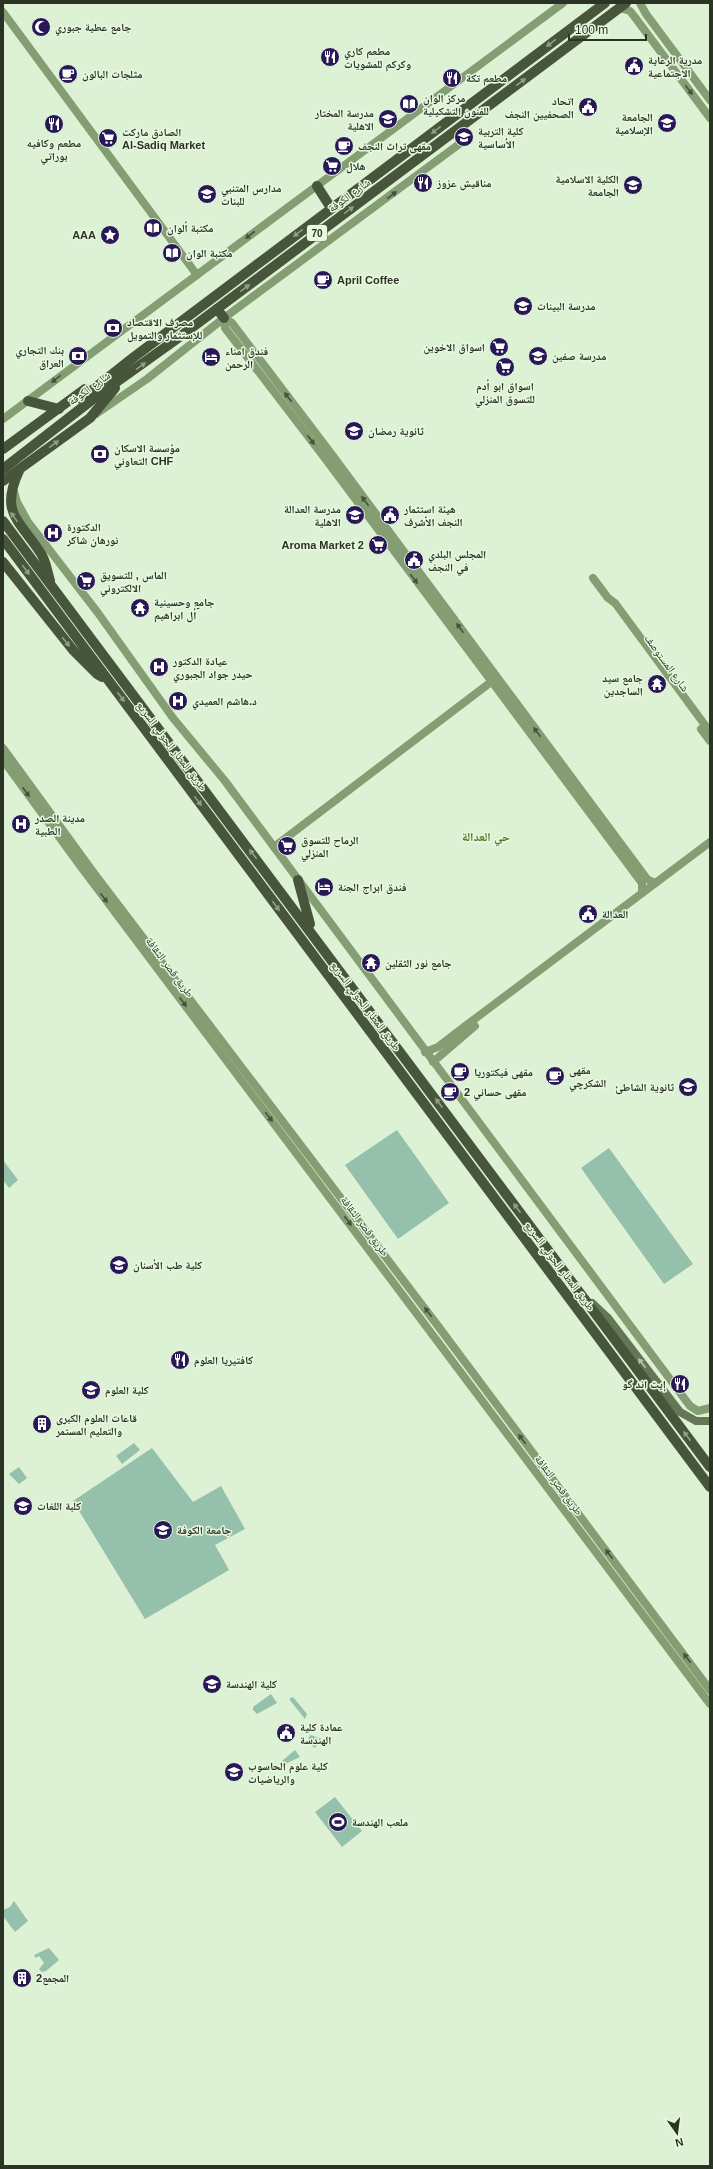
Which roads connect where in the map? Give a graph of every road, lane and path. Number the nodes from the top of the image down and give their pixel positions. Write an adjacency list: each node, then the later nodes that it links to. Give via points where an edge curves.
1 (562, 3): 13 (street)
2 (605, 3): 14 (highway, شارع الكوفة / 70, one-way to 14)
3 (640, 3): 6 (street)
4 (621, 6): 7 (street); 16 (highway, شارع الكوفة / 70, one-way to 4)
5 (3, 12): 15 (street)
6 (646, 14): 7 (street); 8 (street)
7 (638, 20): 9 (street)
8 (689, 71): 9 (street, via 683,73); 10 (street)
9 (680, 78): 11 (street, one-way to 11)
10 (710, 100)
11 (710, 118)
12 (462, 142): 17 (street, one-way to 12)
13 (317, 186): 14 (highway); 15 (street, one-way to 15)
14 (331, 208): 18 (highway, شارع الكوفة / 70, one-way to 18)
15 (197, 275): 20 (street, one-way to 20)
16 (217, 309): 17 (highway); 19 (highway, شارع الكوفة / 70, one-way to 16)
17 (224, 318): 22 (street, via 147,379); 34 (street, via 225,328 295,412)
18 (122, 366): 21 (highway, via 92,384); 25 (highway, شارع الكوفة / 70)
19 (123, 378): 22 (highway); 25 (highway, شارع الكوفة / 70)
20 (28, 401): 21 (highway); 23 (street)
21 (59, 409): 24 (highway)
22 (90, 418): 26 (highway, one-way to 22)
23 (3, 419)
24 (5, 446)
25 (5, 464)
26 (23, 466): 27 (highway); 28 (highway)
27 (15, 478): 33 (highway, one-way to 27, via 42,555 7,508 6,495); 44 (street, via 17,502 28,522 98,613 173,718)
28 (3, 480)
29 (3, 521): 33 (highway, طريق المطار الحولي السريع)
30 (3, 539): 35 (highway, طريق المطار الحولي السريع, one-way to 35)
31 (3, 562): 35 (highway, one-way to 35, via 73,650 97,674)
32 (593, 578): 38 (street, شارع المستوصف, via 611,606)
33 (52, 587): 51 (highway, طريق المطار الحولي السريع, one-way to 33)
34 (432, 597): 36 (street); 37 (street, one-way to 34)
35 (108, 680): 56 (highway, طريق المطار الحولي السريع, one-way to 56)
36 (491, 682): 37 (street); 44 (street)
37 (522, 718): 47 (street)
38 (696, 718): 39 (street, شارع المستوصف); 40 (street, شارع المستوصف)
39 (710, 732)
40 (710, 740)
41 (3, 748): 57 (street, طريق قصر الثقافة, via 94,873)
42 (3, 760): 59 (street, طريق قصر الثقافة, one-way to 59)
43 (710, 842): 48 (street)
44 (274, 847): 46 (street)
45 (710, 849): 50 (street)
46 (298, 880): 51 (highway); 53 (street)
47 (644, 881): 48 (street); 49 (street)
48 (655, 883): 49 (street)
49 (642, 893): 50 (street)
50 (600, 928): 52 (street)
51 (316, 937): 55 (highway, طريق المطار الحولي السريع)
52 (440, 1050): 53 (street); 54 (street)
53 (425, 1052): 54 (street)
54 (433, 1062): 68 (street, via 508,1159 599,1286 690,1406 698,1411)
55 (413, 1068): 56 (highway, via 410,1075); 58 (highway, طريق المطار الحولي السريع)
56 (403, 1076): 60 (highway, طريق المطار الحولي السريع)
57 (252, 1079): 59 (street, via 252,1084); 61 (street, طريق قصر الثقافة)
58 (424, 1083): 60 (highway, via 416,1084); 63 (highway, طريق المطار الحولي السريع, one-way to 58)
59 (245, 1085): 62 (street, طريق قصر الثقافة)
60 (413, 1090): 71 (highway, طريق المطار الحولي السريع)
61 (266, 1098): 62 (street); 64 (street, طريق قصر الثقافة, one-way to 61)
62 (258, 1102): 65 (street, طريق قصر الثقافة, one-way to 65)
63 (578, 1290): 69 (main road, one-way to 63, via 696,1421 680,1412 608,1318); 70 (highway, طريق المطار الحولي السريع, one-way to 63)
64 (438, 1326): 65 (street, via 435,1332); 66 (street, طريق قصر الثقافة)
65 (430, 1332): 67 (street, طريق قصر الثقافة)
66 (452, 1344): 67 (street, via 445,1345); 72 (street, طريق قصر الثقافة, one-way to 66)
67 (444, 1351): 73 (street, طريق قصر الثقافة)
68 (710, 1408)
69 (710, 1421)
70 (710, 1467)
71 (710, 1487)
72 (710, 1690)
73 (710, 1704)

